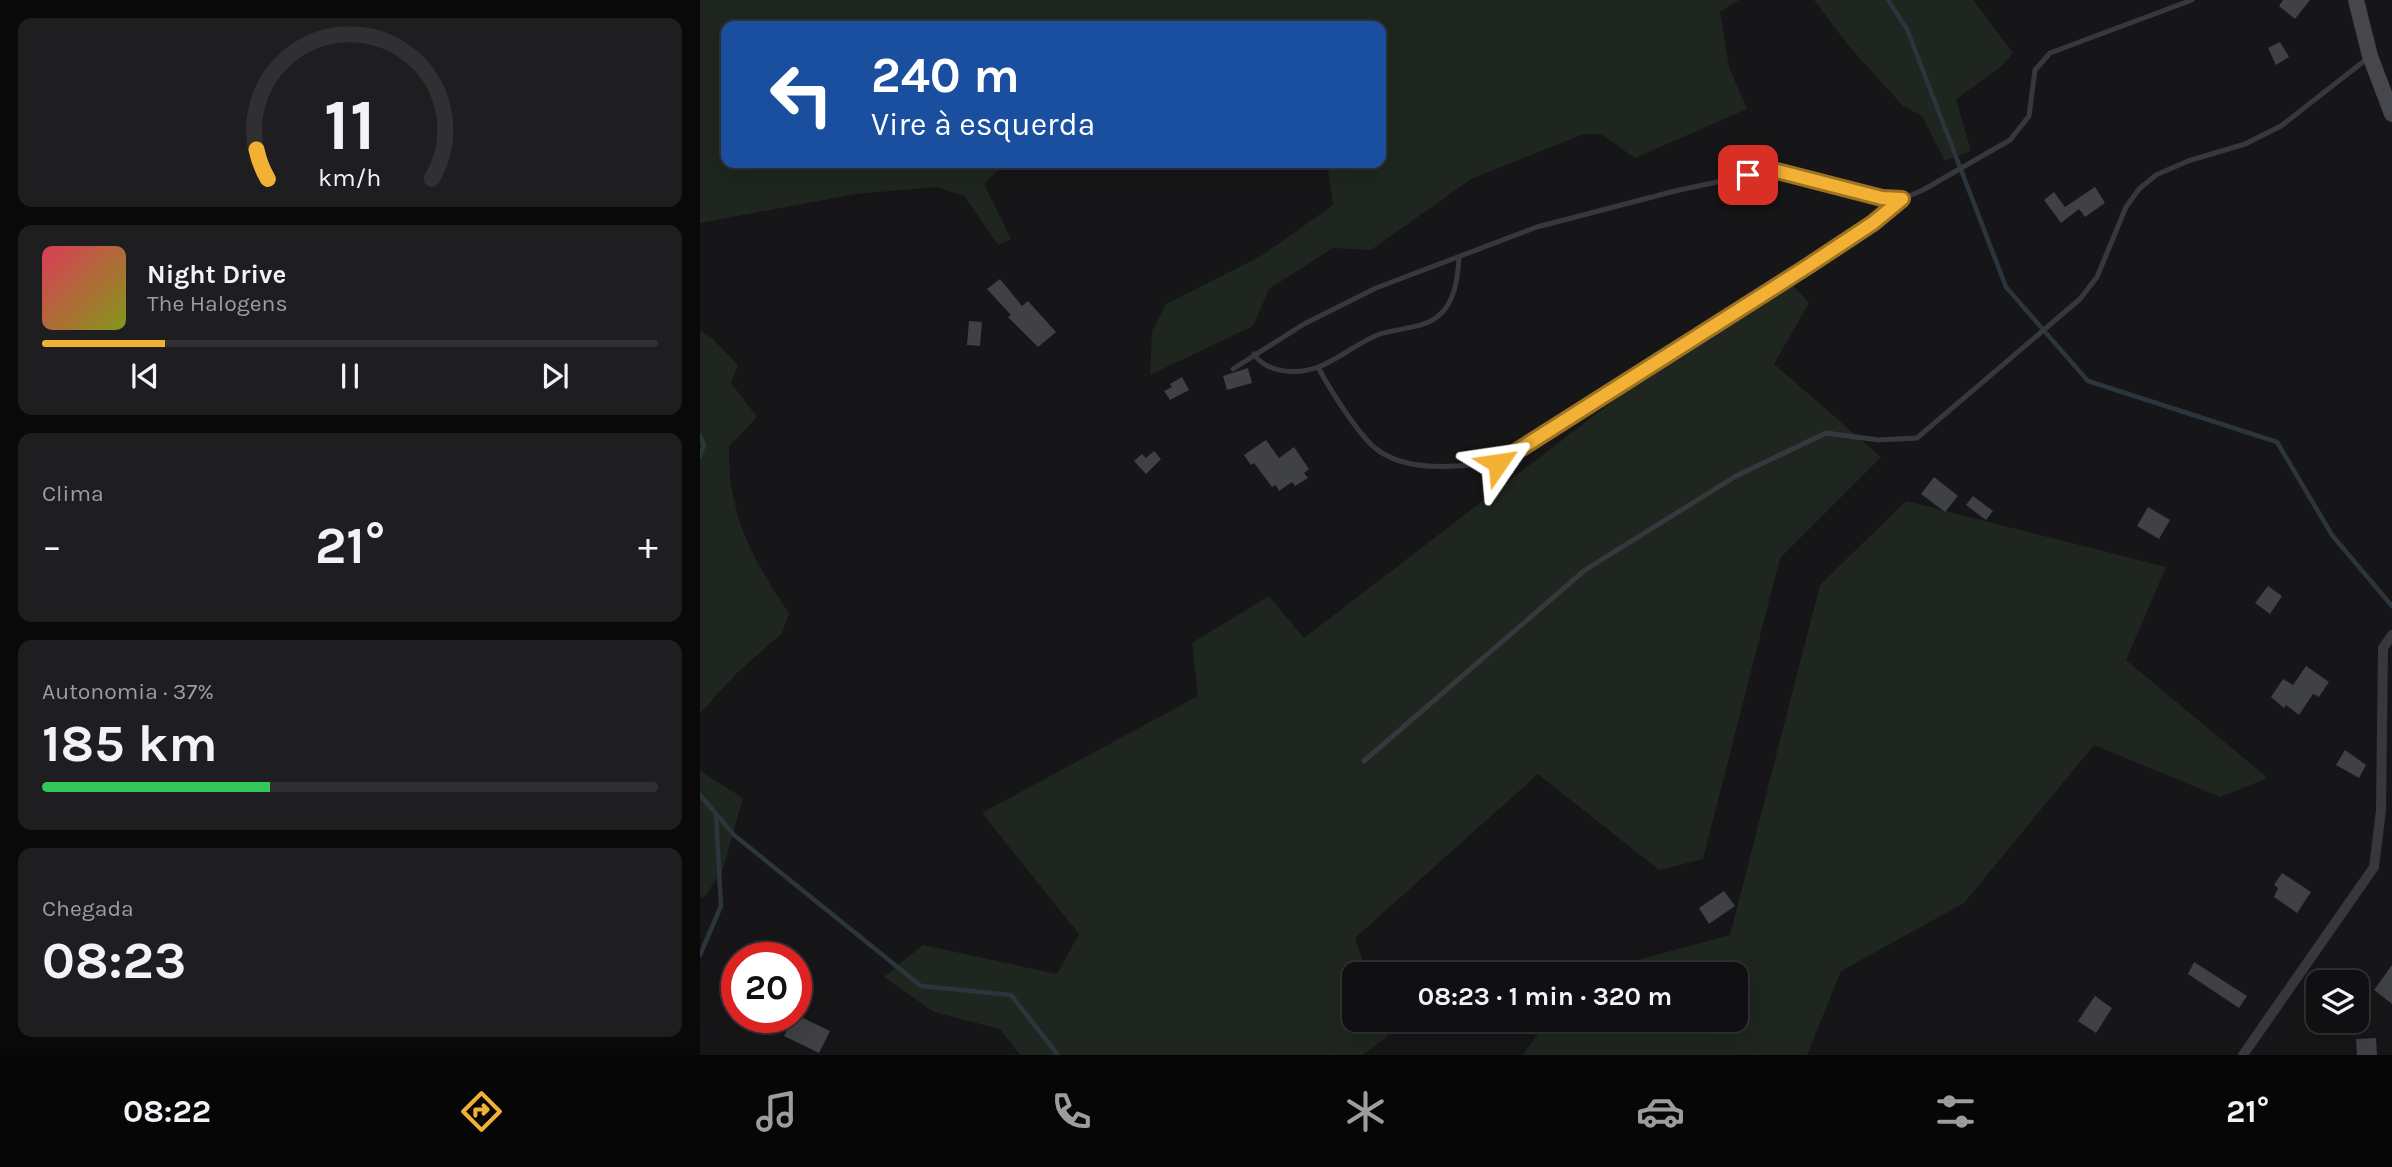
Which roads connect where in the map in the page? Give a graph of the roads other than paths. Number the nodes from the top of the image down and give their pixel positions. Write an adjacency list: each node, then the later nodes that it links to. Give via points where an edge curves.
1 (2192, 0): 5 (lane, via 2050,53 2035,70 2029,116 2010,140)
2 (2356, 0): 3 (main road)
3 (2370, 56): 4 (main road); 11 (lane, via 2281,126 2245,144 2156,175 2139,189 2126,207 2097,277 2080,299 1919,437 1878,440 1826,433 1735,476 1585,570)
4 (2392, 114)
5 (1902, 199): 6 (lane, via 1773,170 1537,228); 8 (lane, via 1808,266 1498,463 1448,467 1402,461 1375,448)
6 (1459, 257): 7 (lane, via 1376,288); 8 (lane, via 1450,301 1438,317 1381,334)
7 (1254, 354): 8 (lane, via 1272,369); 9 (lane)
8 (1318, 367)
9 (1233, 369)
10 (2392, 635): 12 (street, via 2383,648 2381,810 2374,867)
11 (1364, 761)
12 (2243, 1055)

